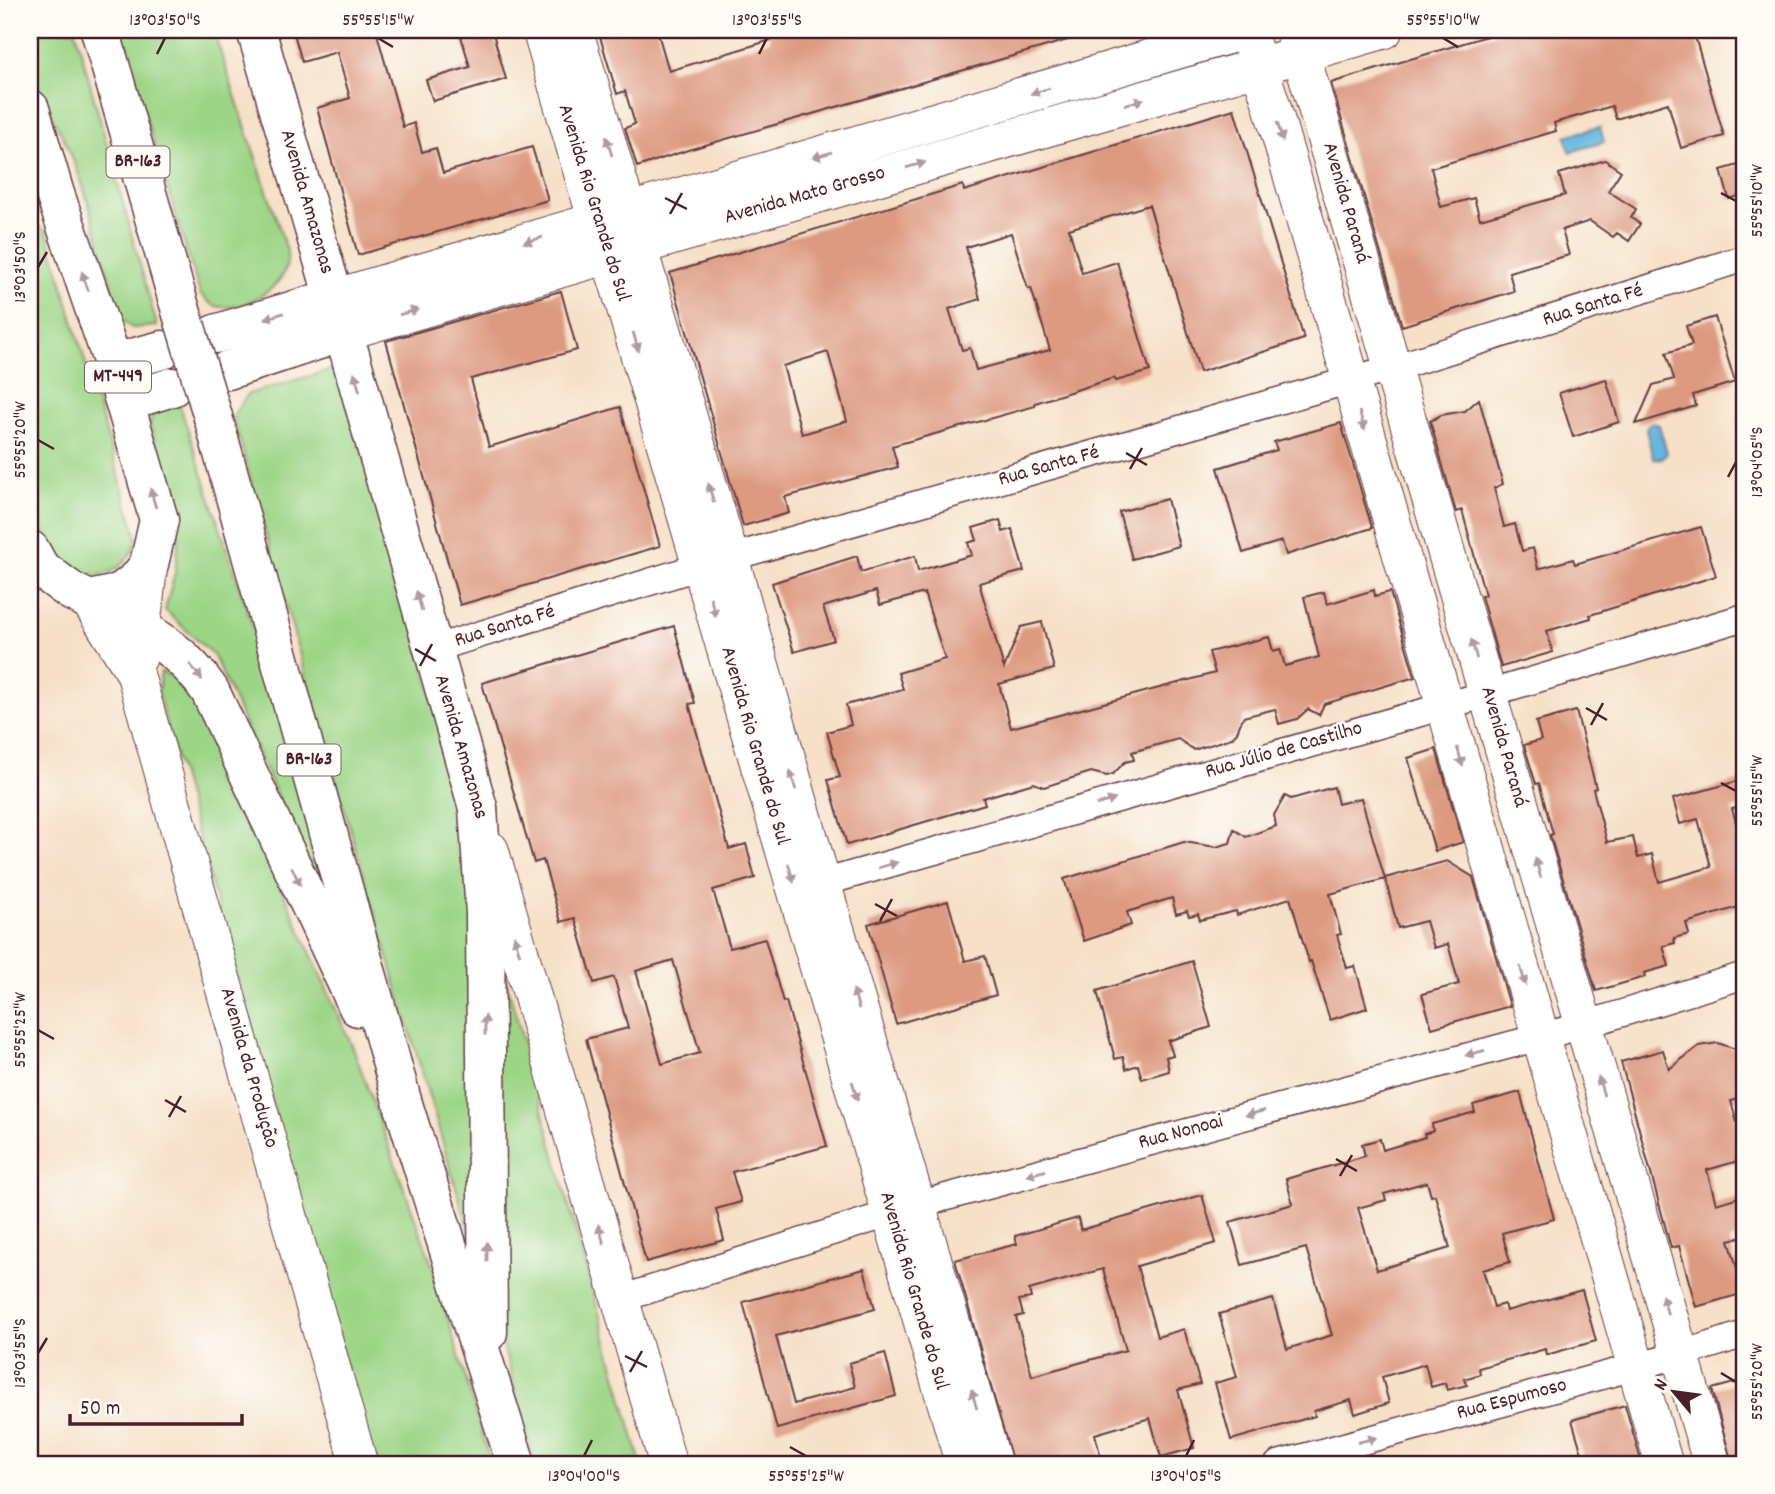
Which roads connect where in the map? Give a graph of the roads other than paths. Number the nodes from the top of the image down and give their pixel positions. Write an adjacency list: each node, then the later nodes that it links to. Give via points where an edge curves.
1 (100, 30): 37 (main road, BR-163, bridge, via 213,417)
2 (256, 30): 13 (main road, Avenida Amazonas)
3 (541, 30): 11 (street, Avenida Rio Grande do Sul)
4 (574, 30): 11 (street, Avenida Rio Grande do Sul, one-way to 4)
5 (1247, 30): 8 (street, Avenida Paraná); 11 (street, Avenida Mato Grosso, one-way to 11)
6 (1384, 30): 7 (street, Avenida Mato Grosso)
7 (1297, 42): 8 (street, Avenida Mato Grosso); 17 (street, Avenida Paraná)
8 (1259, 66): 11 (street, Avenida Mato Grosso, one-way to 8); 19 (street, Avenida Paraná, one-way to 19)
9 (30, 109): 10 (main road, MT-449)
10 (42, 191): 16 (main road, MT-449, one-way to 10)
11 (619, 232): 13 (street, Avenida Mato Grosso); 23 (street, Avenida Rio Grande do Sul)
12 (1745, 258): 17 (street, Rua Santa Fé)
13 (339, 315): 14 (main road, Avenida Mato Grosso, one-way to 14); 18 (main road, Avenida Mato Grosso); 28 (main road, Avenida Amazonas, one-way to 13)
14 (215, 334)
15 (162, 350): 16 (main road)
16 (113, 363): 21 (main road, MT-449)
17 (1393, 368): 19 (street, Rua Santa Fé); 30 (street, Avenida Paraná, one-way to 17)
18 (229, 370)
19 (1350, 380): 23 (street, Rua Santa Fé); 31 (street, Avenida Paraná, one-way to 31)
20 (172, 387): 21 (main road)
21 (125, 402): 24 (main road, MT-449, one-way to 21, via 159,520)
22 (30, 550): 25 (main road, via 40,568)
23 (716, 562): 28 (street, Rua Santa Fé); 33 (street, Avenida Rio Grande do Sul, one-way to 23); 38 (street, Avenida Rio Grande do Sul, one-way to 38)
24 (149, 564): 25 (main road, via 123,591); 27 (street, Avenida da Produção)
25 (89, 600): 27 (main road); 29 (street, Avenida da Produção)
26 (1745, 617): 30 (street, Rua Júlio de Castilho)
27 (143, 630): 29 (street, Avenida da Produção); 37 (main road, one-way to 37, via 187,660 210,691)
28 (433, 649): 32 (main road, Avenida Amazonas)
29 (135, 673): 44 (street, Avenida da Produção)
30 (1487, 694): 31 (street, Rua Júlio de Castilho); 35 (street, Avenida Paraná, one-way to 30)
31 (1445, 705): 33 (street, Rua Júlio de Castilho, one-way to 31); 36 (street, Avenida Paraná, one-way to 36)
32 (478, 808): 39 (street, Avenida Amazonas, one-way to 32); 43 (main road, one-way to 32, via 485,914)
33 (822, 883): 38 (street, Avenida Rio Grande do Sul, one-way to 33)
34 (1745, 975): 35 (street, Rua Nonoai)
35 (1584, 1025): 36 (street, Rua Nonoai); 41 (street, Avenida Paraná, one-way to 35)
36 (1541, 1035): 38 (street, Rua Nonoai, one-way to 38); 42 (street, Avenida Paraná)
37 (403, 1104): 43 (main road, BR-163)
38 (904, 1209): 39 (street, Rua Nonoai); 47 (street, Avenida Rio Grande do Sul); 48 (street, Avenida Rio Grande do Sul, one-way to 38)
39 (620, 1299): 46 (street, Avenida Amazonas)
40 (1745, 1334): 41 (street, Rua Espumoso)
41 (1679, 1355): 42 (street, Rua Espumoso); 51 (street, Avenida Paraná)
42 (1636, 1366): 49 (street, Rua Espumoso, one-way to 42); 50 (street, Avenida Paraná)
43 (488, 1369): 45 (main road, BR-163)
44 (359, 1464)
45 (516, 1464)
46 (667, 1464)
47 (964, 1464)
48 (993, 1464)
49 (1278, 1464)
50 (1664, 1464)
51 (1712, 1464)

